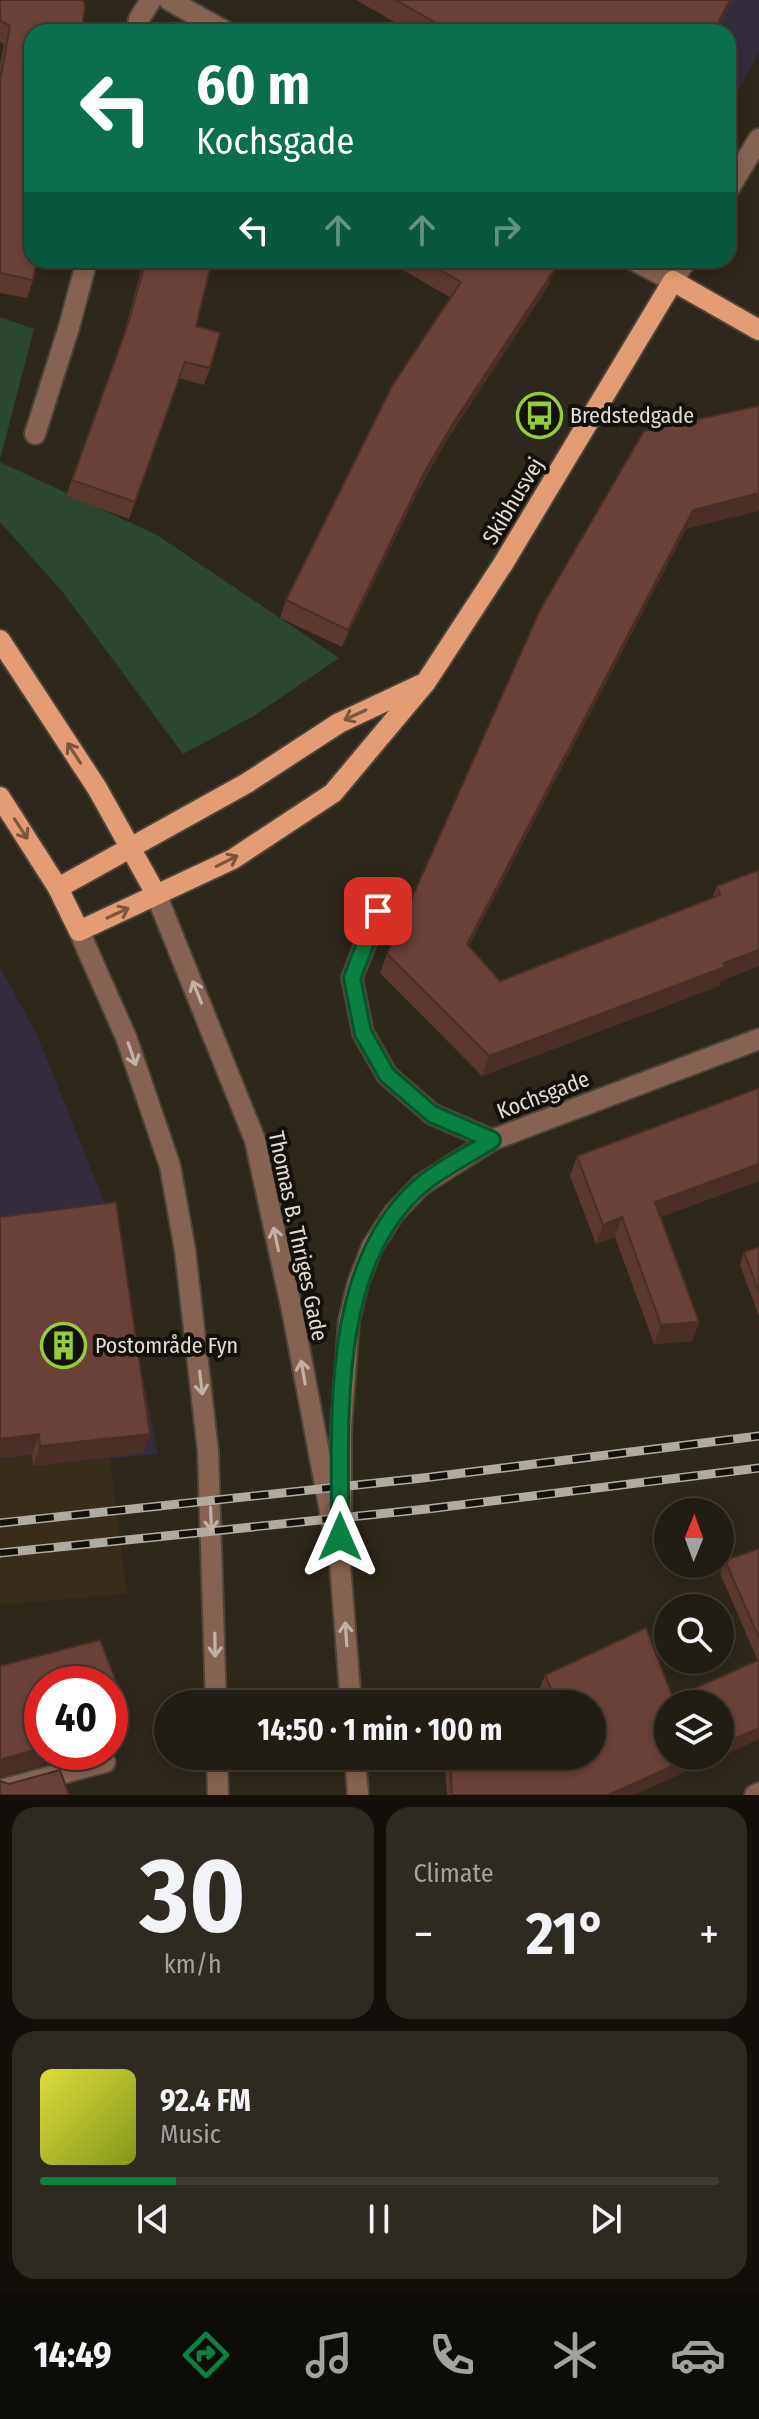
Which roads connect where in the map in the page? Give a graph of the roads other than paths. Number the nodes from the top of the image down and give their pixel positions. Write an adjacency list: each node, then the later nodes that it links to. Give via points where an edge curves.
1 (151, 0): 3 (street)
2 (169, 0): 4 (street)
3 (138, 24)
4 (212, 24)
5 (759, 139): 6 (street)
6 (736, 177)
7 (85, 268): 12 (street)
8 (648, 268): 10 (street)
9 (681, 268): 10 (street, Skibhusvej)
10 (673, 281): 11 (main road); 14 (main road, Skibhusvej)
11 (759, 330)
12 (35, 434)
13 (0, 640): 16 (main road, Thomas B. Thriges Gade, one-way to 13)
14 (426, 682): 16 (main road, one-way to 16, via 339,723 247,783); 18 (main road, Skibhusvej, one-way to 14, via 233,859 333,793)
15 (0, 797): 17 (main road, one-way to 17)
16 (131, 846): 17 (main road); 18 (main road, Thomas B. Thriges Gade)
17 (58, 888): 20 (main road)
18 (156, 894): 20 (main road, Skibhusvej, one-way to 18); 23 (street, Thomas B. Thriges Gade, one-way to 18, via 255,1140)
19 (378, 911): 22 (street, Kochsgade, via 352,978 363,1033 387,1075 432,1114)
20 (79, 931): 24 (street, one-way to 24, via 126,1037 170,1166 208,1451)
21 (759, 1039): 22 (street, Kochsgade)
22 (492, 1140): 23 (street, via 421,1185 394,1213 372,1247 358,1283 349,1320 341,1429)
23 (340, 1564): 25 (street, Thomas B. Thriges Gade, one-way to 23)
24 (216, 1690)
25 (350, 1690)
26 (75, 1770): 29 (street)
27 (217, 1770): 30 (street)
28 (356, 1770): 31 (street)
29 (0, 1790)
30 (218, 1795)
31 (358, 1795)

